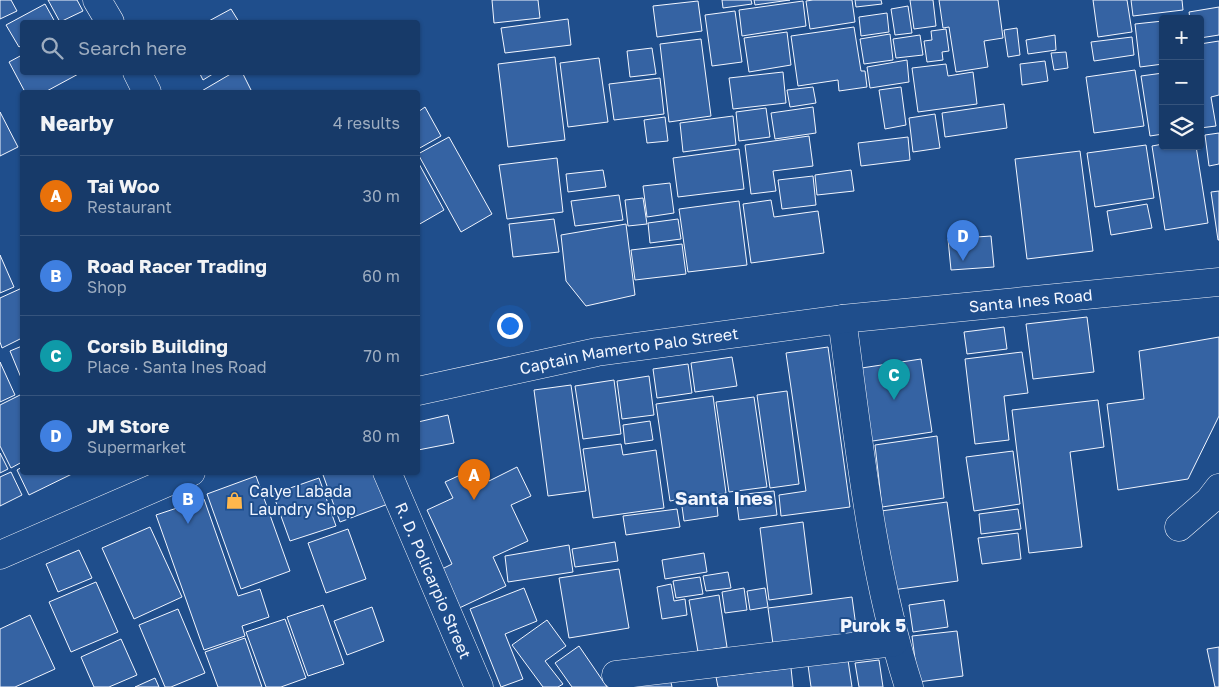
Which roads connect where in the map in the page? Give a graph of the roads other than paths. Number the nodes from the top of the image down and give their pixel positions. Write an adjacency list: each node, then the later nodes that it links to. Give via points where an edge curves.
1 (97, 0): 2 (main road)
2 (109, 20)
3 (138, 75): 4 (main road)
4 (146, 90)
5 (1219, 282): 6 (main road, Santa Ines Road)
6 (842, 319): 7 (main road, Captain Mamerto Palo Street, via 597,352); 13 (main road, via 874,545)
7 (420, 391)
8 (184, 475): 12 (main road)
9 (388, 475): 15 (main road, R. D. Policarpio Street)
10 (1219, 488): 11 (main road, via 1209,502)
11 (1179, 527)
12 (0, 555)
13 (894, 642): 14 (main road); 16 (main road)
14 (616, 675)
15 (479, 687)
16 (909, 687)

